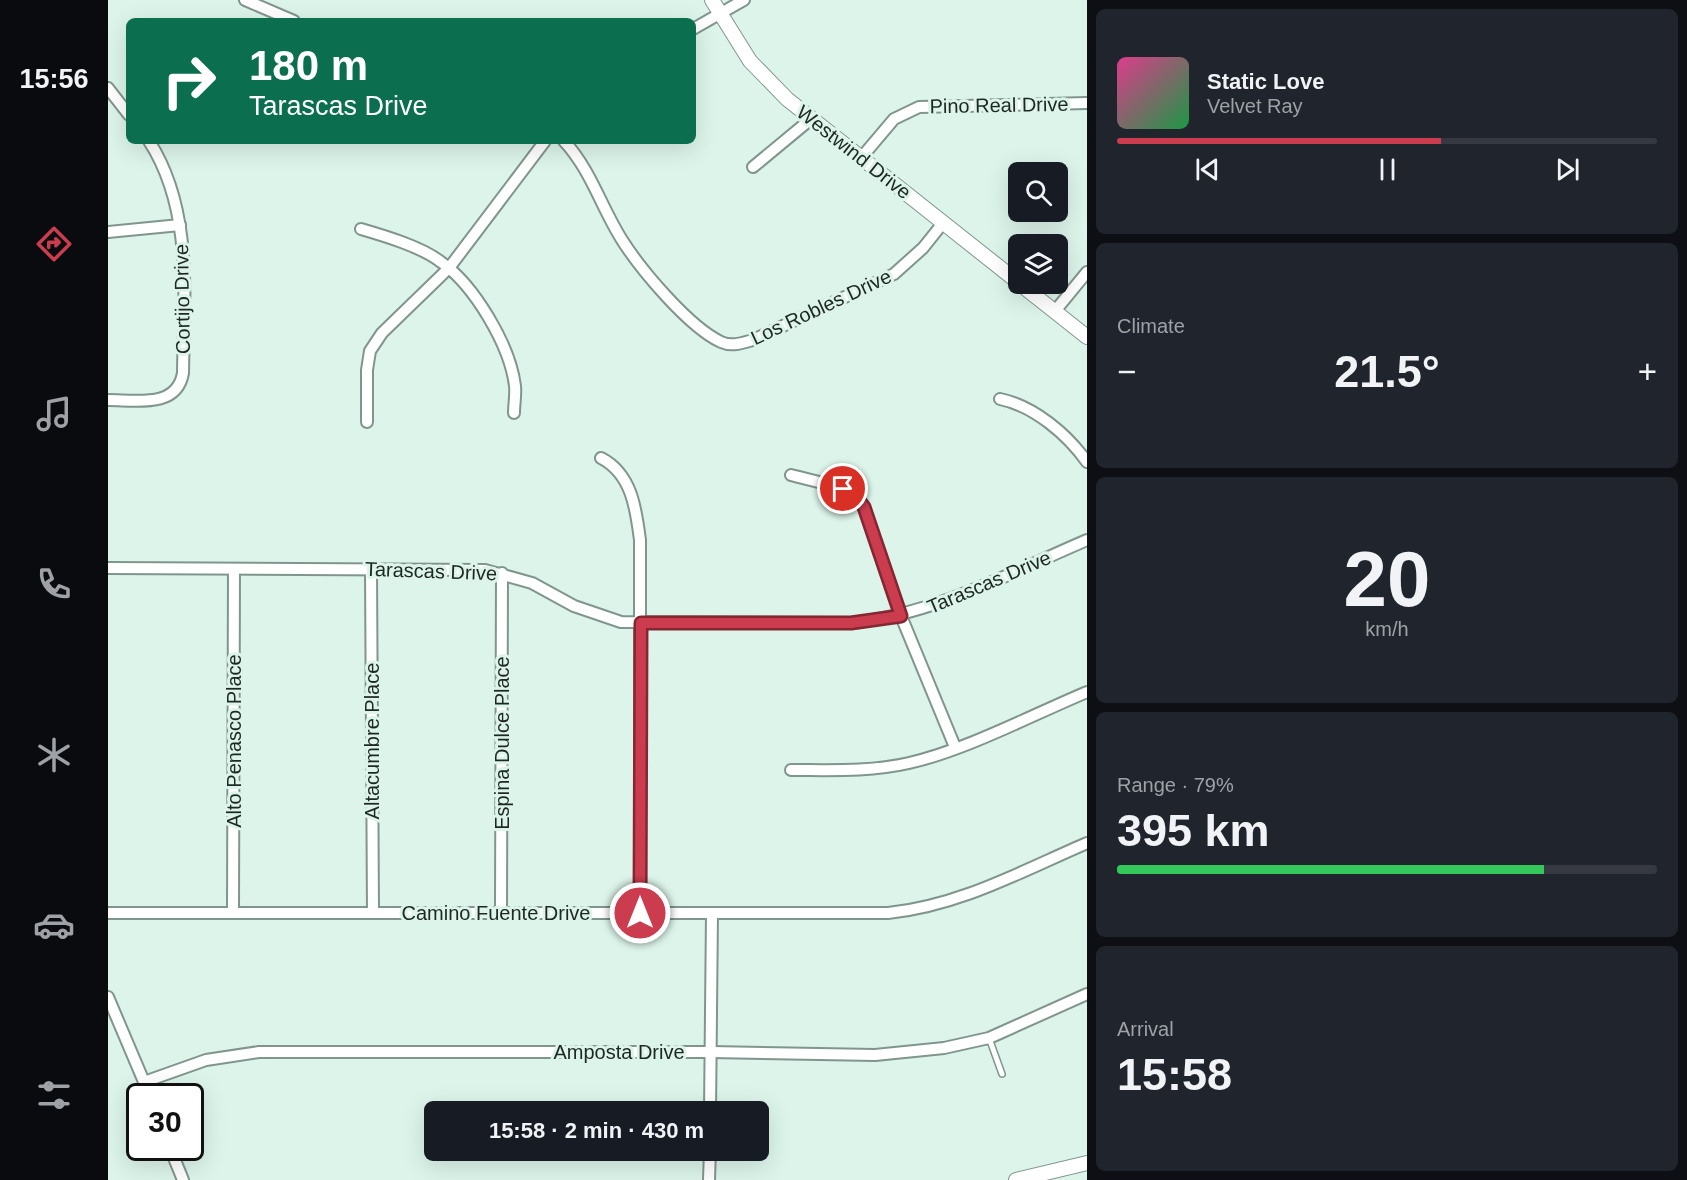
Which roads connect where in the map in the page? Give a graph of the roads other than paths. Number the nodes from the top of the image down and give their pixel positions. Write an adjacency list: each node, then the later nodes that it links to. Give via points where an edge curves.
1 (245, 0): 5 (street)
2 (712, 0): 4 (main road, Westwind Drive)
3 (744, 0): 4 (street)
4 (720, 13): 6 (street); 10 (main road, Westwind Drive, via 750,61)
5 (287, 18)
6 (696, 27)
7 (108, 88): 9 (street)
8 (1087, 103): 14 (street, Pino Real Drive, via 919,107 894,119)
9 (126, 111)
10 (811, 120): 14 (main road, Westwind Drive); 15 (street)
11 (151, 144): 17 (street, Cortijo Drive, via 171,183)
12 (543, 144): 20 (street)
13 (566, 144): 16 (street, Los Robles Drive, via 590,177 622,240 646,274 700,327 730,344 753,340 884,280 912,259)
14 (861, 158): 16 (main road, Westwind Drive)
15 (753, 167)
16 (943, 223): 22 (main road, Westwind Drive)
17 (180, 225): 19 (street); 27 (street, Cortijo Drive, via 180,384 164,399)
18 (361, 229): 20 (street, via 440,260)
19 (108, 232)
20 (449, 268): 28 (street, via 467,285 499,340 515,386); 29 (street, via 382,333 370,351)
21 (1087, 272): 24 (street)
22 (1008, 274)
23 (1033, 294): 24 (main road, Westwind Drive)
24 (1055, 311): 25 (main road, Westwind Drive)
25 (1087, 336)
26 (1000, 399): 31 (street, via 1030,411 1059,431)
27 (108, 400)
28 (514, 413)
29 (368, 422)
30 (601, 458): 39 (street, via 626,481 637,516)
31 (1087, 462)
32 (791, 475): 38 (street, via 843,489 858,499 869,520)
33 (1087, 540): 38 (street, Tarascas Drive, via 929,608)
34 (108, 568): 35 (street, Tarascas Drive)
35 (234, 569): 36 (street, Tarascas Drive); 45 (street, Alto Penasco Place)
36 (371, 569): 37 (street, Tarascas Drive, via 472,569); 46 (street, Altacumbre Place)
37 (502, 573): 39 (street, Tarascas Drive, via 544,588 594,615); 47 (street, Espina Dulce Place)
38 (901, 616): 39 (street, Tarascas Drive, via 851,623); 41 (street)
39 (641, 623): 48 (street)
40 (1087, 692): 41 (street)
41 (955, 747): 42 (street, via 908,764 870,770)
42 (791, 770)
43 (1087, 843): 49 (street, Camino Fuente Drive, via 962,897 907,911)
44 (108, 913): 45 (street, Camino Fuente Drive)
45 (233, 913): 46 (street, Camino Fuente Drive)
46 (373, 913): 47 (street, Camino Fuente Drive)
47 (501, 913): 48 (street, Camino Fuente Drive)
48 (640, 913): 49 (street, Camino Fuente Drive)
49 (712, 913): 53 (street)
50 (1087, 994): 52 (street, Amposta Drive)
51 (108, 997): 55 (street)
52 (989, 1038): 53 (street, Amposta Drive, via 944,1048 875,1055); 54 (lane)
53 (711, 1052): 55 (street, Amposta Drive, via 259,1052 206,1060); 56 (street)
54 (1002, 1074)
55 (144, 1082)
56 (710, 1101)
57 (175, 1161): 60 (street)
58 (710, 1161): 61 (street)
59 (1087, 1163): 62 (main road)
60 (183, 1180)
61 (710, 1180)
62 (1016, 1180)

